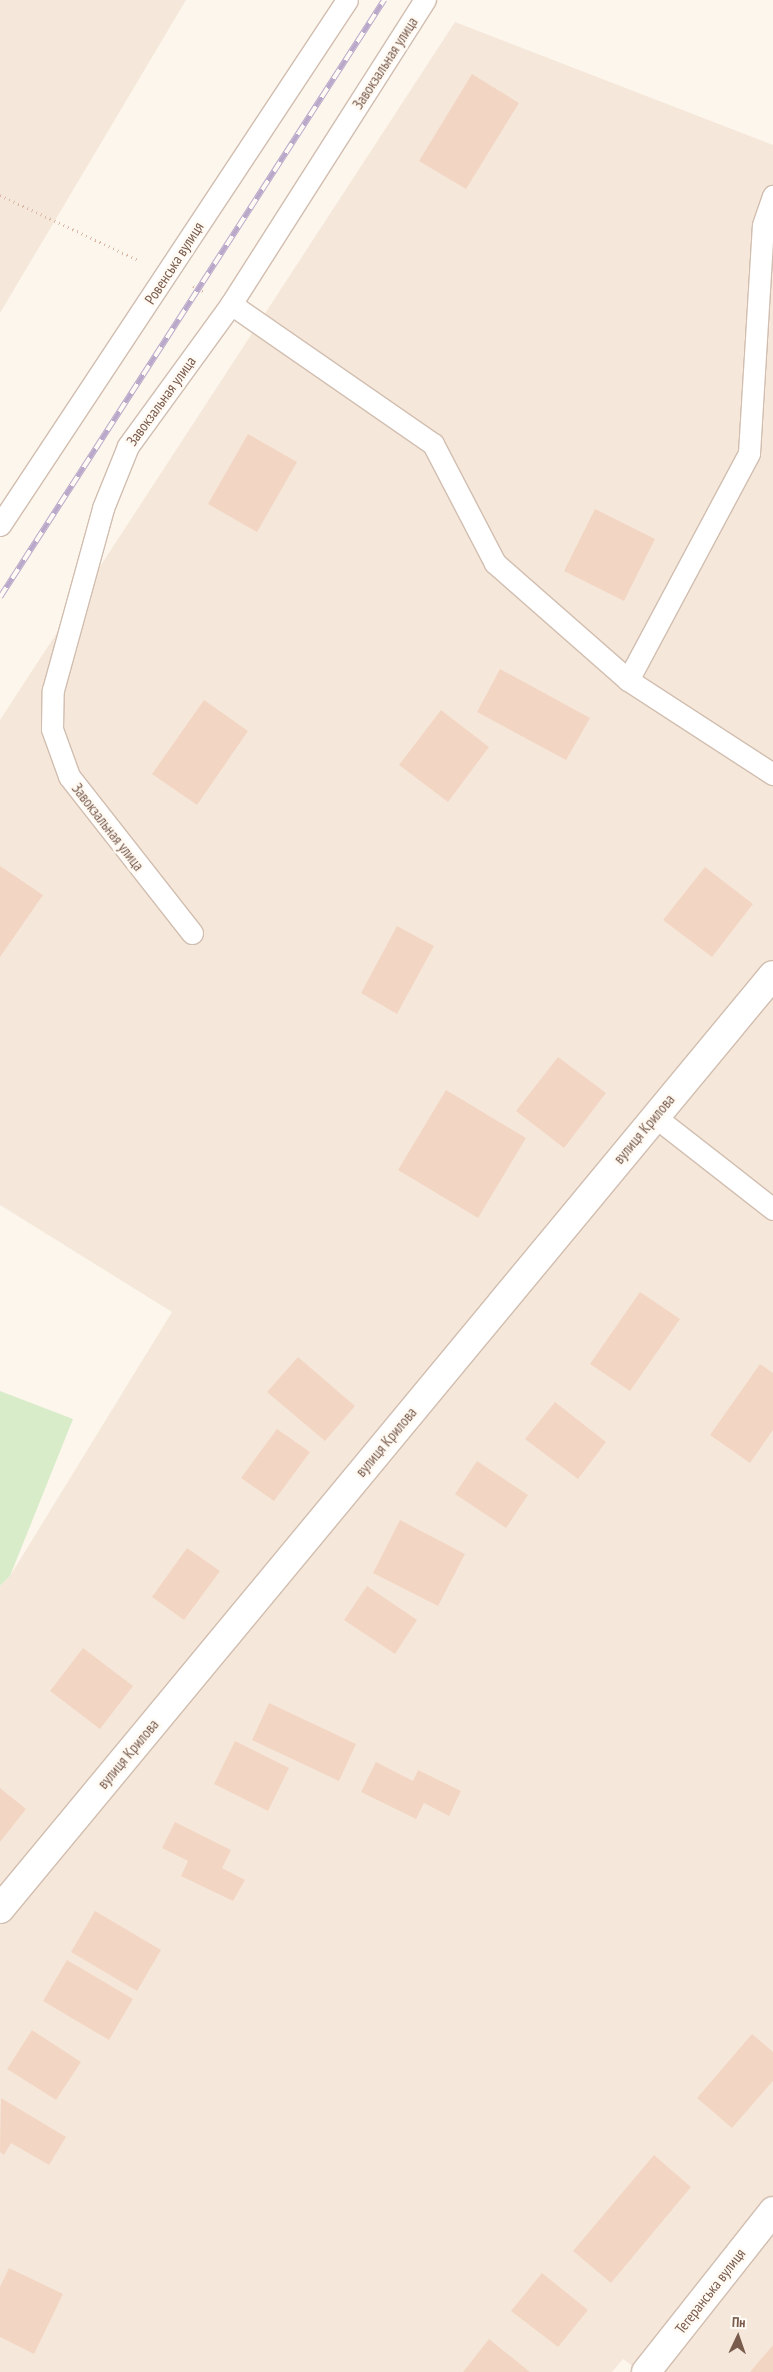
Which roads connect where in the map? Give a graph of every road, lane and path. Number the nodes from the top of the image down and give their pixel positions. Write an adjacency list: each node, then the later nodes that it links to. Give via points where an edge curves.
1 (347, 0): 5 (lane, Ровенська вулиця)
2 (425, 0): 6 (lane, Завокзальная улица)
3 (0, 195): 5 (path)
4 (773, 196): 8 (lane, via 763,226 749,453)
5 (166, 273): 6 (path); 7 (lane, Ровенська вулиця)
6 (231, 304): 8 (lane, via 433,444 495,563); 10 (lane, Завокзальная улица, via 128,446 103,508 53,690 52,729 69,776)
7 (0, 525)
8 (628, 680): 9 (lane)
9 (773, 774)
10 (192, 933)
11 (773, 976): 12 (street, вулиця Крилова)
12 (654, 1116): 13 (lane); 14 (street, вулиця Крилова)
13 (773, 1209)
14 (0, 1909)
15 (773, 2211): 16 (street, Тегеранська вулиця)
16 (646, 2372)

